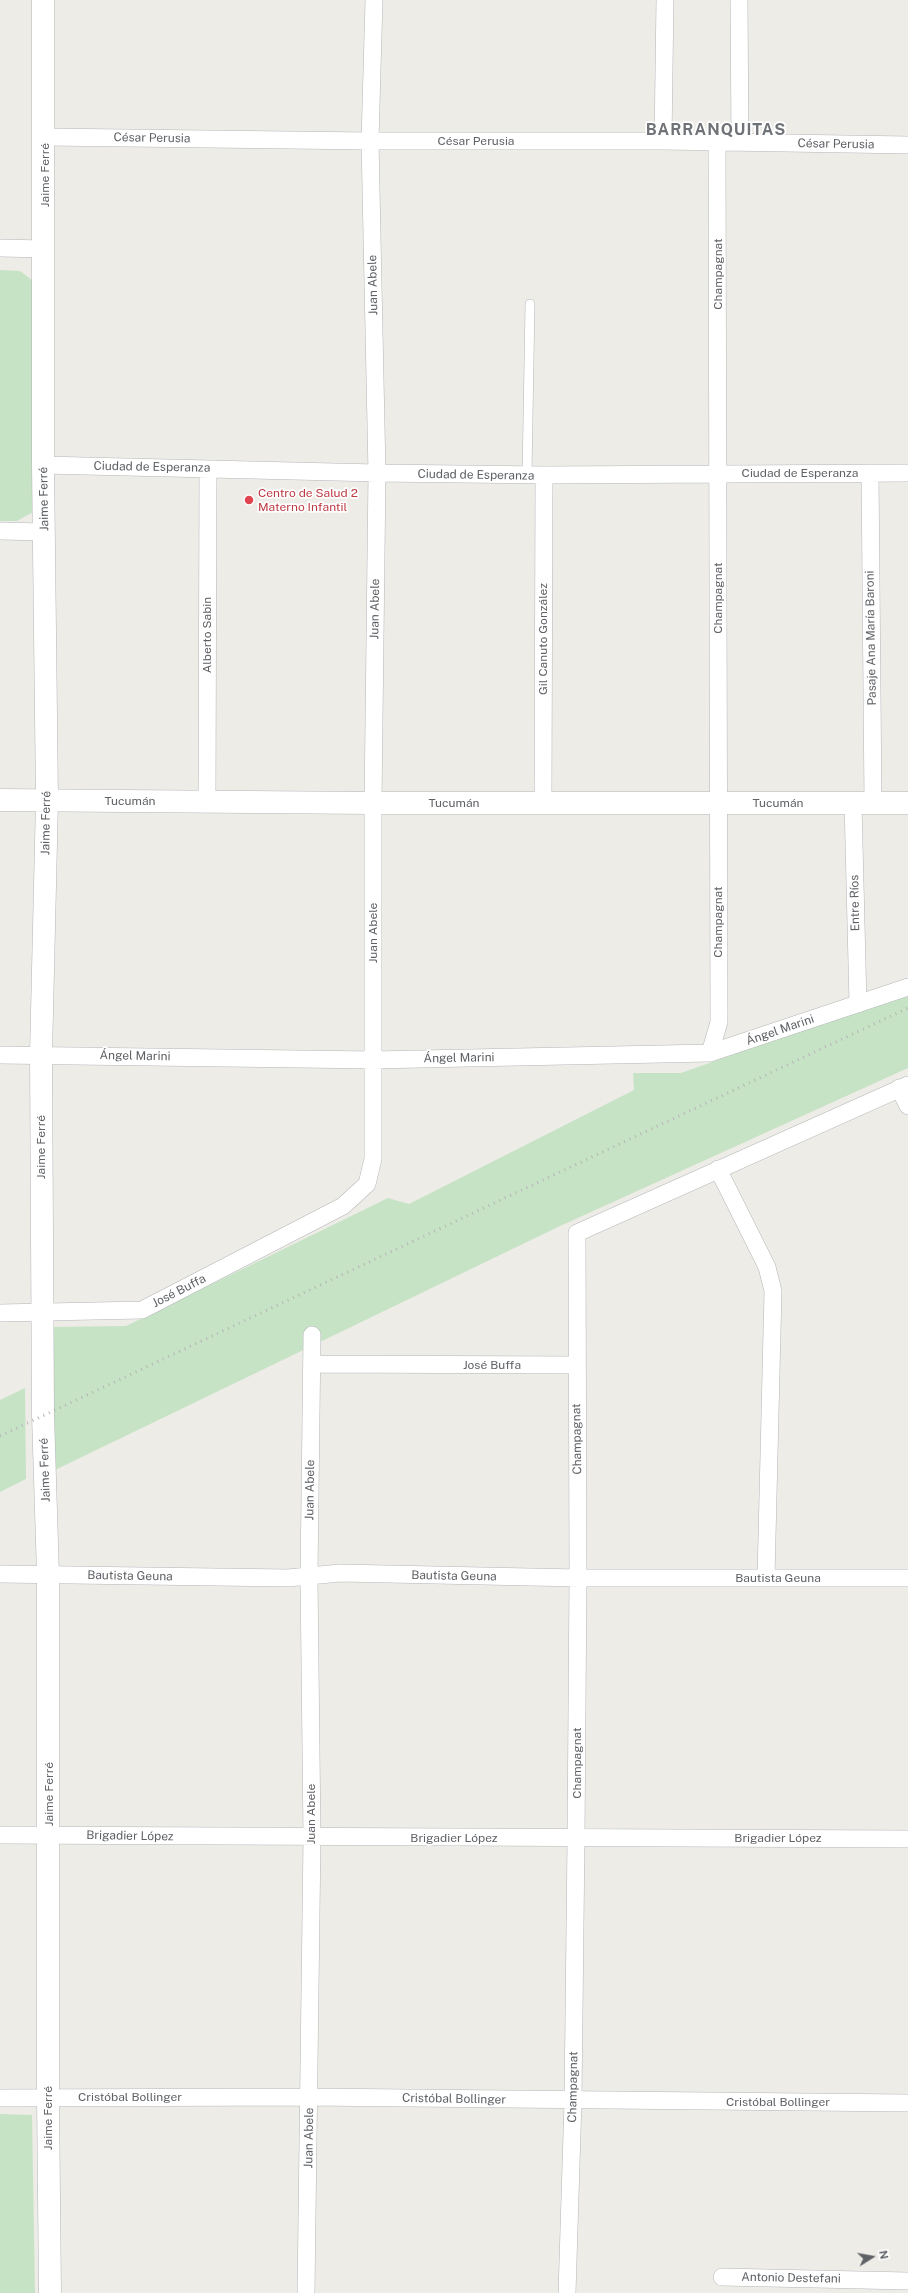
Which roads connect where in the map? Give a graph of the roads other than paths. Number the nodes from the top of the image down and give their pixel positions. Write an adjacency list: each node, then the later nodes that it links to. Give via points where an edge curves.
1 (43, 0): 5 (street, Jaime Ferré)
2 (374, 0): 6 (street, Juan Abele)
3 (665, 0): 7 (street)
4 (739, 0): 9 (street)
5 (44, 136): 6 (street, César Perusia); 12 (street, Jaime Ferré)
6 (370, 141): 7 (street, César Perusia); 16 (street, Juan Abele)
7 (663, 141): 8 (street, César Perusia)
8 (717, 142): 9 (street, César Perusia); 17 (street, Champagnat)
9 (740, 142): 10 (street, César Perusia)
10 (908, 145)
11 (0, 248): 12 (street)
12 (44, 249): 14 (street, Jaime Ferré)
13 (530, 304): 20 (lane)
14 (44, 464): 15 (street, Ciudad de Esperanza); 22 (street, Jaime Ferré)
15 (208, 469): 16 (street, Ciudad de Esperanza); 25 (street, Alberto Sabin)
16 (377, 473): 20 (street, Ciudad de Esperanza); 28 (street, Juan Abele)
17 (718, 473): 18 (street, Ciudad de Esperanza); 20 (street, Ciudad de Esperanza); 27 (street, Champagnat)
18 (870, 473): 19 (street, Ciudad de Esperanza); 29 (street, Pasaje Ana María Baroni)
19 (908, 473)
20 (535, 475): 26 (street, Gil Canuto González)
21 (0, 531): 22 (street)
22 (44, 532): 24 (street, Jaime Ferré)
23 (0, 800): 24 (street, Tucumán)
24 (46, 800): 25 (street, Tucumán); 35 (street, Jaime Ferré)
25 (207, 802): 28 (street, Tucumán)
26 (543, 802): 27 (street, Tucumán); 28 (street, Tucumán)
27 (718, 802): 29 (street, Tucumán); 33 (street, Champagnat, via 719,1022)
28 (373, 803): 36 (street, Juan Abele)
29 (863, 803): 30 (street, Tucumán); 32 (street, Entre Ríos)
30 (908, 803)
31 (908, 987): 32 (street, Ángel Marini)
32 (858, 1004): 33 (street, Ángel Marini)
33 (710, 1054): 36 (street, Ángel Marini)
34 (0, 1055): 35 (street, Ángel Marini)
35 (41, 1055): 36 (street, Ángel Marini); 42 (street, Jaime Ferré)
36 (373, 1060): 40 (street, Juan Abele, via 373,1159 367,1184)
37 (903, 1087): 38 (street); 39 (street)
38 (908, 1106)
39 (718, 1169): 45 (street, Champagnat, via 577,1233); 50 (street, via 767,1266 773,1291)
40 (343, 1206): 42 (street, José Buffa, via 142,1310)
41 (0, 1313): 42 (street, José Buffa)
42 (42, 1313): 47 (street, Jaime Ferré)
43 (312, 1335): 44 (street, Juan Abele)
44 (312, 1364): 45 (street, José Buffa); 48 (street, Juan Abele)
45 (576, 1366): 49 (street, Champagnat)
46 (0, 1574): 47 (street, Bautista Geuna)
47 (48, 1575): 48 (street, Bautista Geuna); 53 (street, Jaime Ferré)
48 (309, 1577): 49 (street, Bautista Geuna, via 340,1573); 54 (street, Juan Abele)
49 (578, 1578): 50 (street, Bautista Geuna); 55 (street, Champagnat)
50 (766, 1578): 51 (street, Bautista Geuna)
51 (908, 1578)
52 (0, 1835): 53 (street, Brigadier López)
53 (49, 1835): 54 (street, Brigadier López); 57 (street, Jaime Ferré)
54 (312, 1838): 55 (street, Brigadier López); 58 (street, Juan Abele)
55 (576, 1838): 56 (street, Brigadier López); 60 (street, Champagnat)
56 (908, 1839)
57 (48, 2097): 58 (street, Cristóbal Bollinger); 59 (street, Cristóbal Bollinger); 64 (street, Jaime Ferré)
58 (309, 2097): 60 (street, Cristóbal Bollinger); 65 (street, Juan Abele)
59 (0, 2098)
60 (573, 2101): 61 (street, Cristóbal Bollinger); 66 (street, Champagnat)
61 (908, 2103)
62 (722, 2277): 63 (street, Antonio Destefani)
63 (908, 2281)
64 (50, 2293)
65 (306, 2293)
66 (567, 2293)

